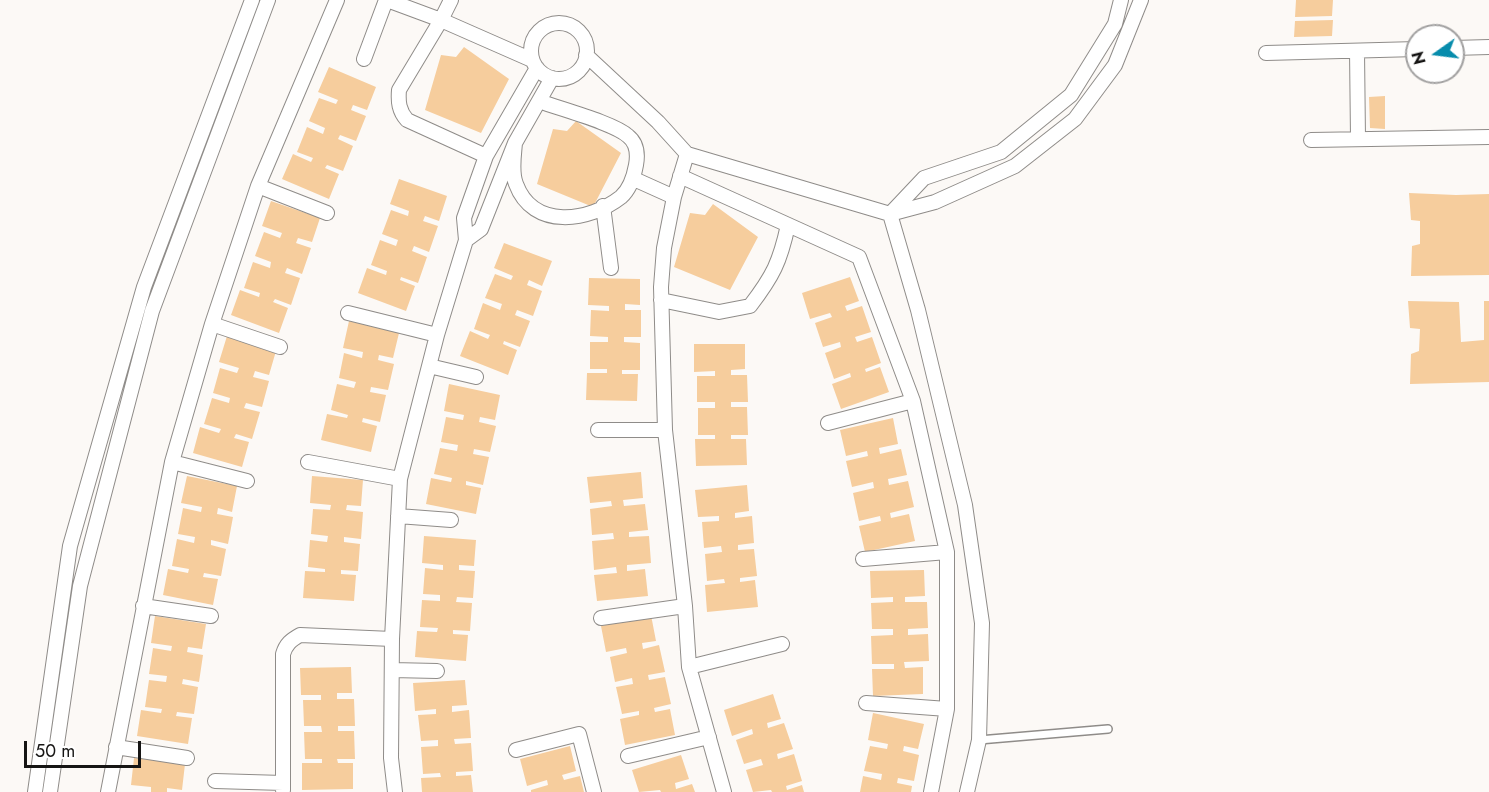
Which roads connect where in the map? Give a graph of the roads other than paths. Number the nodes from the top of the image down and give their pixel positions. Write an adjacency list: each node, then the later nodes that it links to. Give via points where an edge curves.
1 (252, 0): 74 (street, via 144,287 70,546)
2 (268, 0): 75 (street, via 152,311 80,586)
3 (338, 0): 27 (street)
4 (387, 0): 8 (street); 15 (street)
5 (451, 0): 8 (street)
6 (1121, 0): 31 (street, via 1115,24 1071,95 1001,152 924,177)
7 (1141, 0): 31 (street, via 1115,65 1076,118 1015,166 935,202)
8 (441, 20): 16 (street); 24 (street, via 399,90 398,103 408,120)
9 (1489, 47): 10 (street)
10 (1465, 48)
11 (1405, 49): 12 (street)
12 (1357, 51): 13 (street); 20 (street)
13 (1266, 53)
14 (586, 56): 16 (street, via 578,30 561,22 552,23 536,33 532,42); 17 (street, via 570,76); 23 (street)
15 (364, 59)
16 (535, 64): 17 (street); 24 (street)
17 (552, 78): 18 (street)
18 (539, 101): 22 (street); 26 (street, via 618,129 630,137 638,153)
19 (1489, 137): 20 (street)
20 (1358, 138): 21 (street)
21 (1311, 140)
22 (515, 144): 29 (street, via 516,184 529,206 547,216 570,218); 33 (street, via 481,229)
23 (687, 154): 25 (street); 31 (street)
24 (486, 156): 33 (street, via 464,218)
25 (680, 176): 28 (street); 32 (street)
26 (634, 179): 28 (street); 29 (street, via 622,196)
27 (258, 186): 30 (street); 37 (street)
28 (674, 197): 35 (street, via 664,248)
29 (603, 206): 34 (street)
30 (327, 213)
31 (890, 214): 67 (street, via 918,310 965,505 982,623)
32 (788, 225): 35 (street, via 782,255 750,306 719,312); 42 (street, via 859,257)
33 (466, 240): 38 (street)
34 (611, 268)
35 (661, 300): 45 (street)
36 (348, 313): 38 (street)
37 (212, 324): 39 (street); 46 (street)
38 (437, 335): 40 (street)
39 (280, 346)
40 (429, 366): 41 (street); 48 (street)
41 (476, 377)
42 (913, 401): 43 (street); 52 (street)
43 (828, 423)
44 (598, 430): 45 (street)
45 (665, 430): 55 (street)
46 (172, 462): 49 (street); 54 (street)
47 (308, 462): 48 (street)
48 (400, 479): 50 (street)
49 (248, 482)
50 (398, 516): 51 (street); 58 (street)
51 (451, 520)
52 (946, 552): 53 (street); 64 (street)
53 (862, 559)
54 (143, 606): 56 (street); 68 (street)
55 (685, 606): 57 (street); 60 (street)
56 (211, 616)
57 (601, 618)
58 (392, 639): 61 (street); 73 (street, via 300,636 285,646)
59 (782, 644): 60 (street)
60 (689, 667): 66 (street)
61 (392, 670): 62 (street); 77 (street)
62 (437, 671)
63 (866, 703): 64 (street)
64 (947, 709): 80 (street)
65 (1108, 729): 67 (lane)
66 (709, 737): 70 (street); 79 (street)
67 (979, 741): 81 (street)
68 (116, 747): 71 (street); 76 (street)
69 (516, 750): 78 (street, via 579,734)
70 (628, 756)
71 (187, 758)
72 (215, 781): 73 (street)
73 (283, 788)
74 (35, 792)
75 (50, 792)
76 (108, 792)
77 (395, 792)
78 (594, 792)
79 (724, 792)
80 (931, 792)
81 (967, 792)

